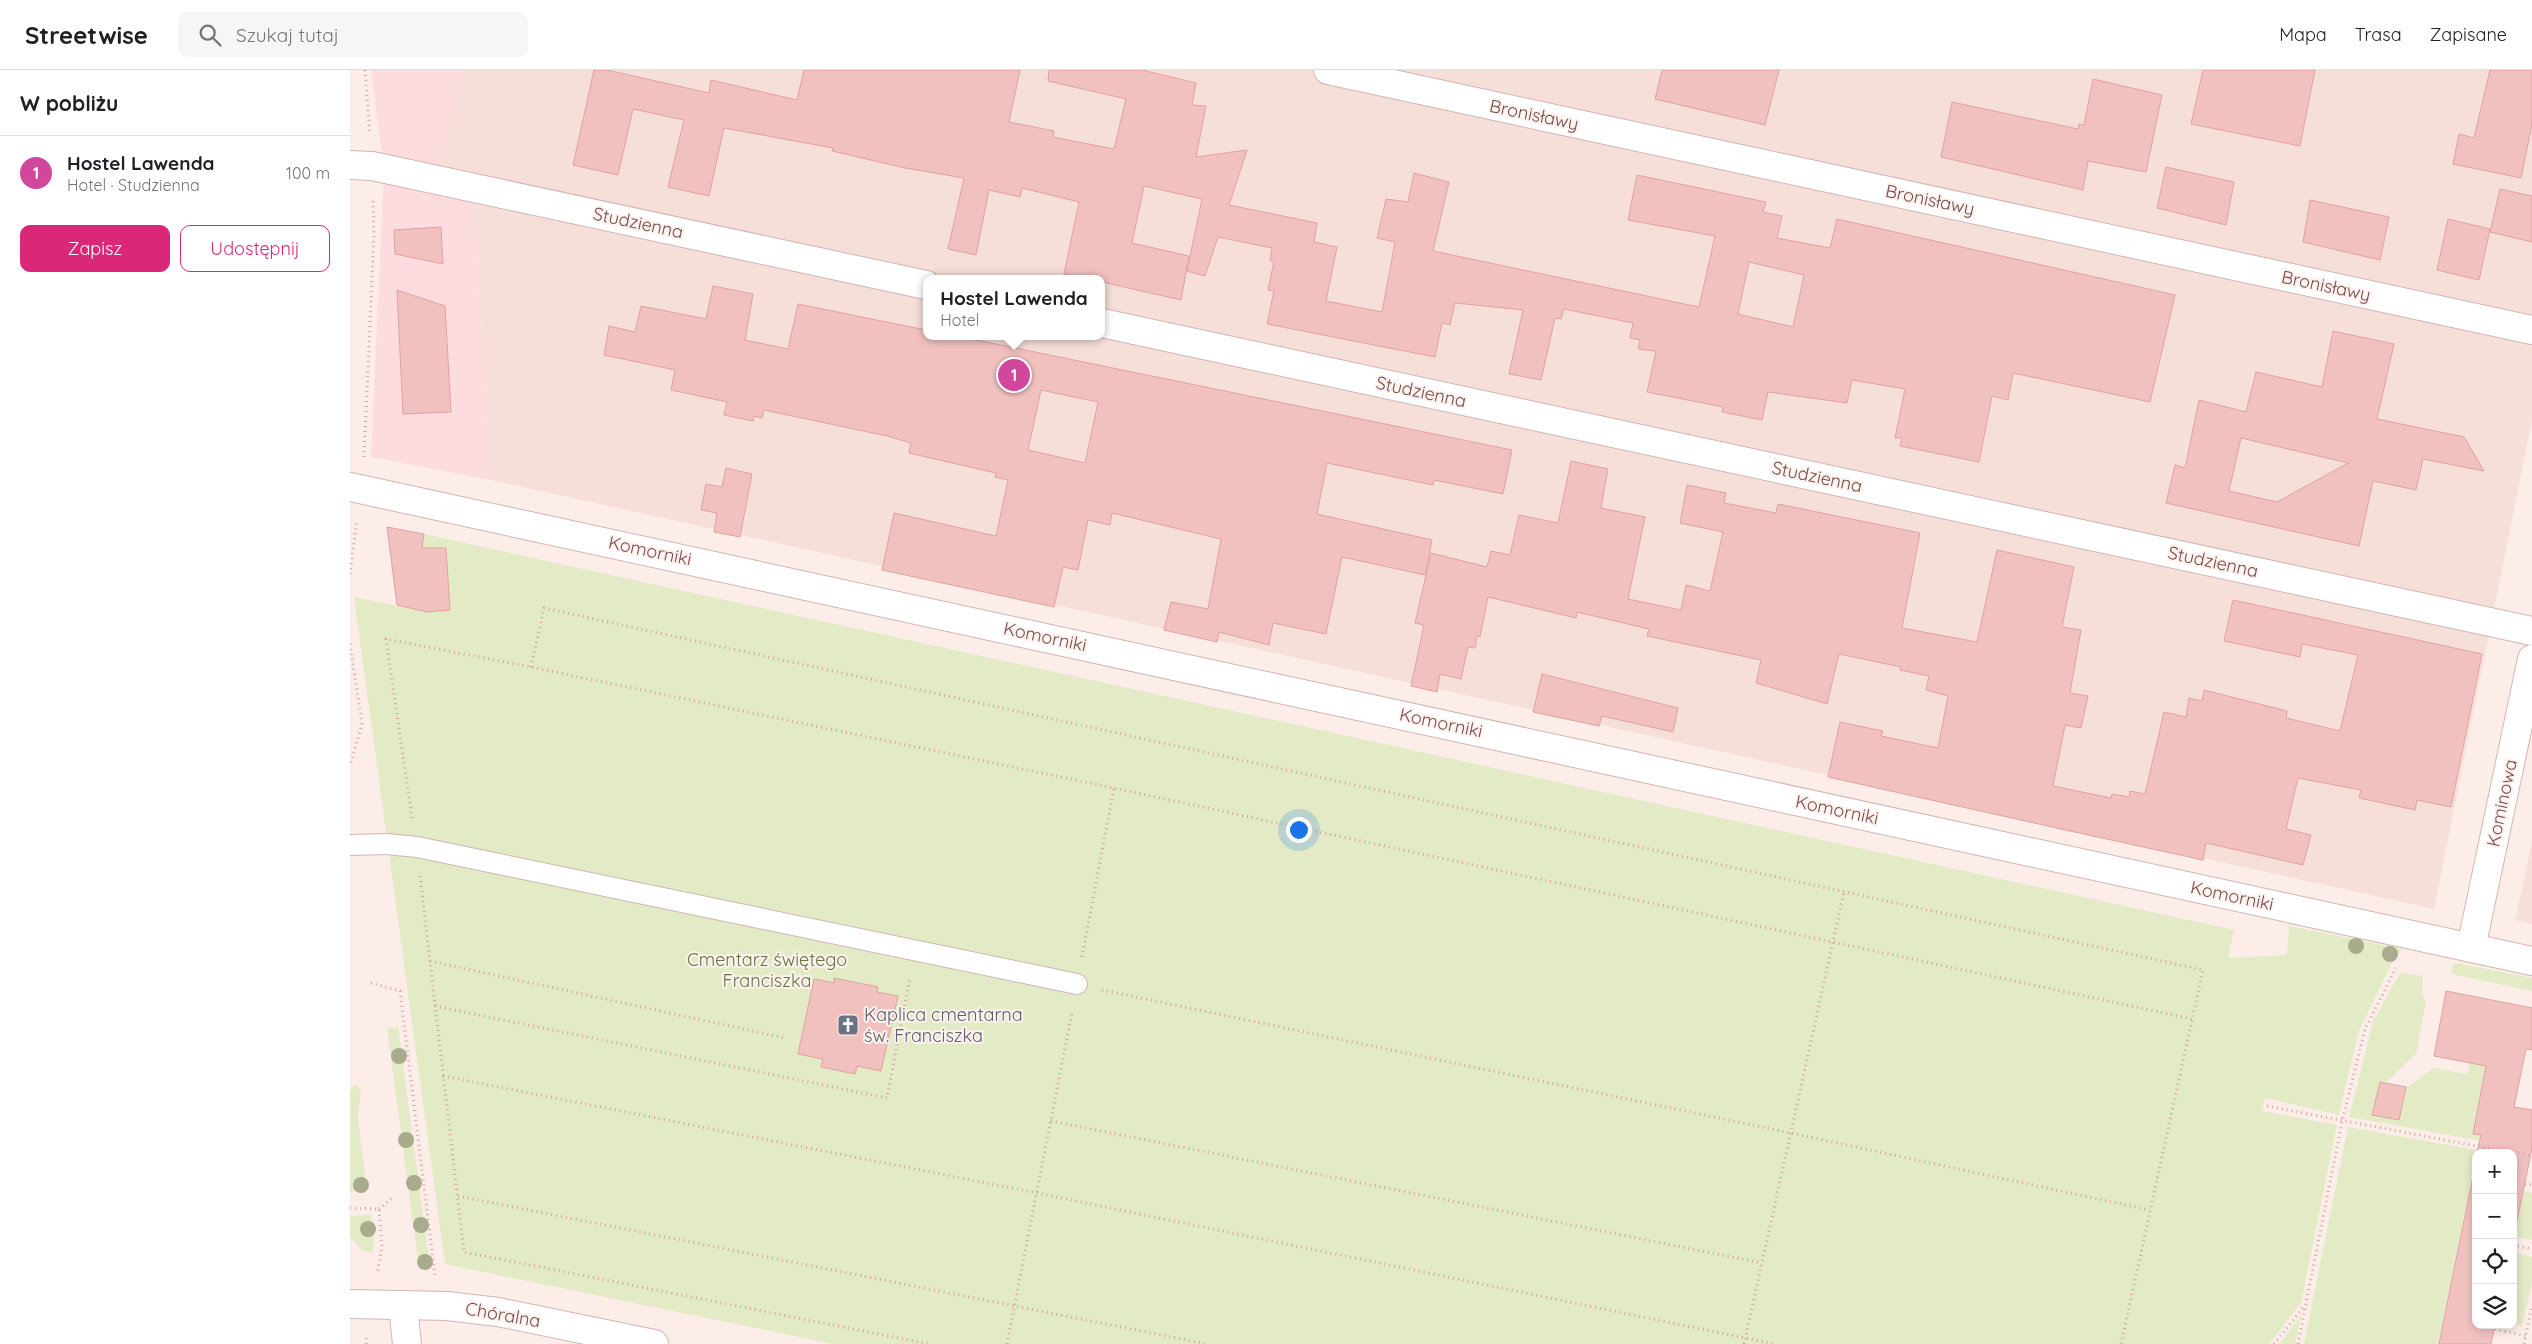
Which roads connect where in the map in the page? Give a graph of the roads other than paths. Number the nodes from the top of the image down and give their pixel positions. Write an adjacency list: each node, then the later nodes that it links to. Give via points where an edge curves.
1 (1328, 70): 5 (street, Bronisławy)
2 (361, 166): 3 (street, Studzienna)
3 (923, 284)
4 (1105, 324): 7 (street, Studzienna)
5 (2532, 330)
6 (355, 488): 10 (street, Komorniki)
7 (2532, 631)
8 (2532, 658): 10 (street, Kominowa)
9 (350, 845): 12 (lane, via 417,847)
10 (2471, 948): 11 (street, Komorniki)
11 (2532, 961)
12 (1077, 984)
13 (350, 1304): 14 (street, Chóralna)
14 (403, 1306): 15 (street); 16 (street, Chóralna, via 447,1306 498,1312)
15 (408, 1344)
16 (654, 1344)

